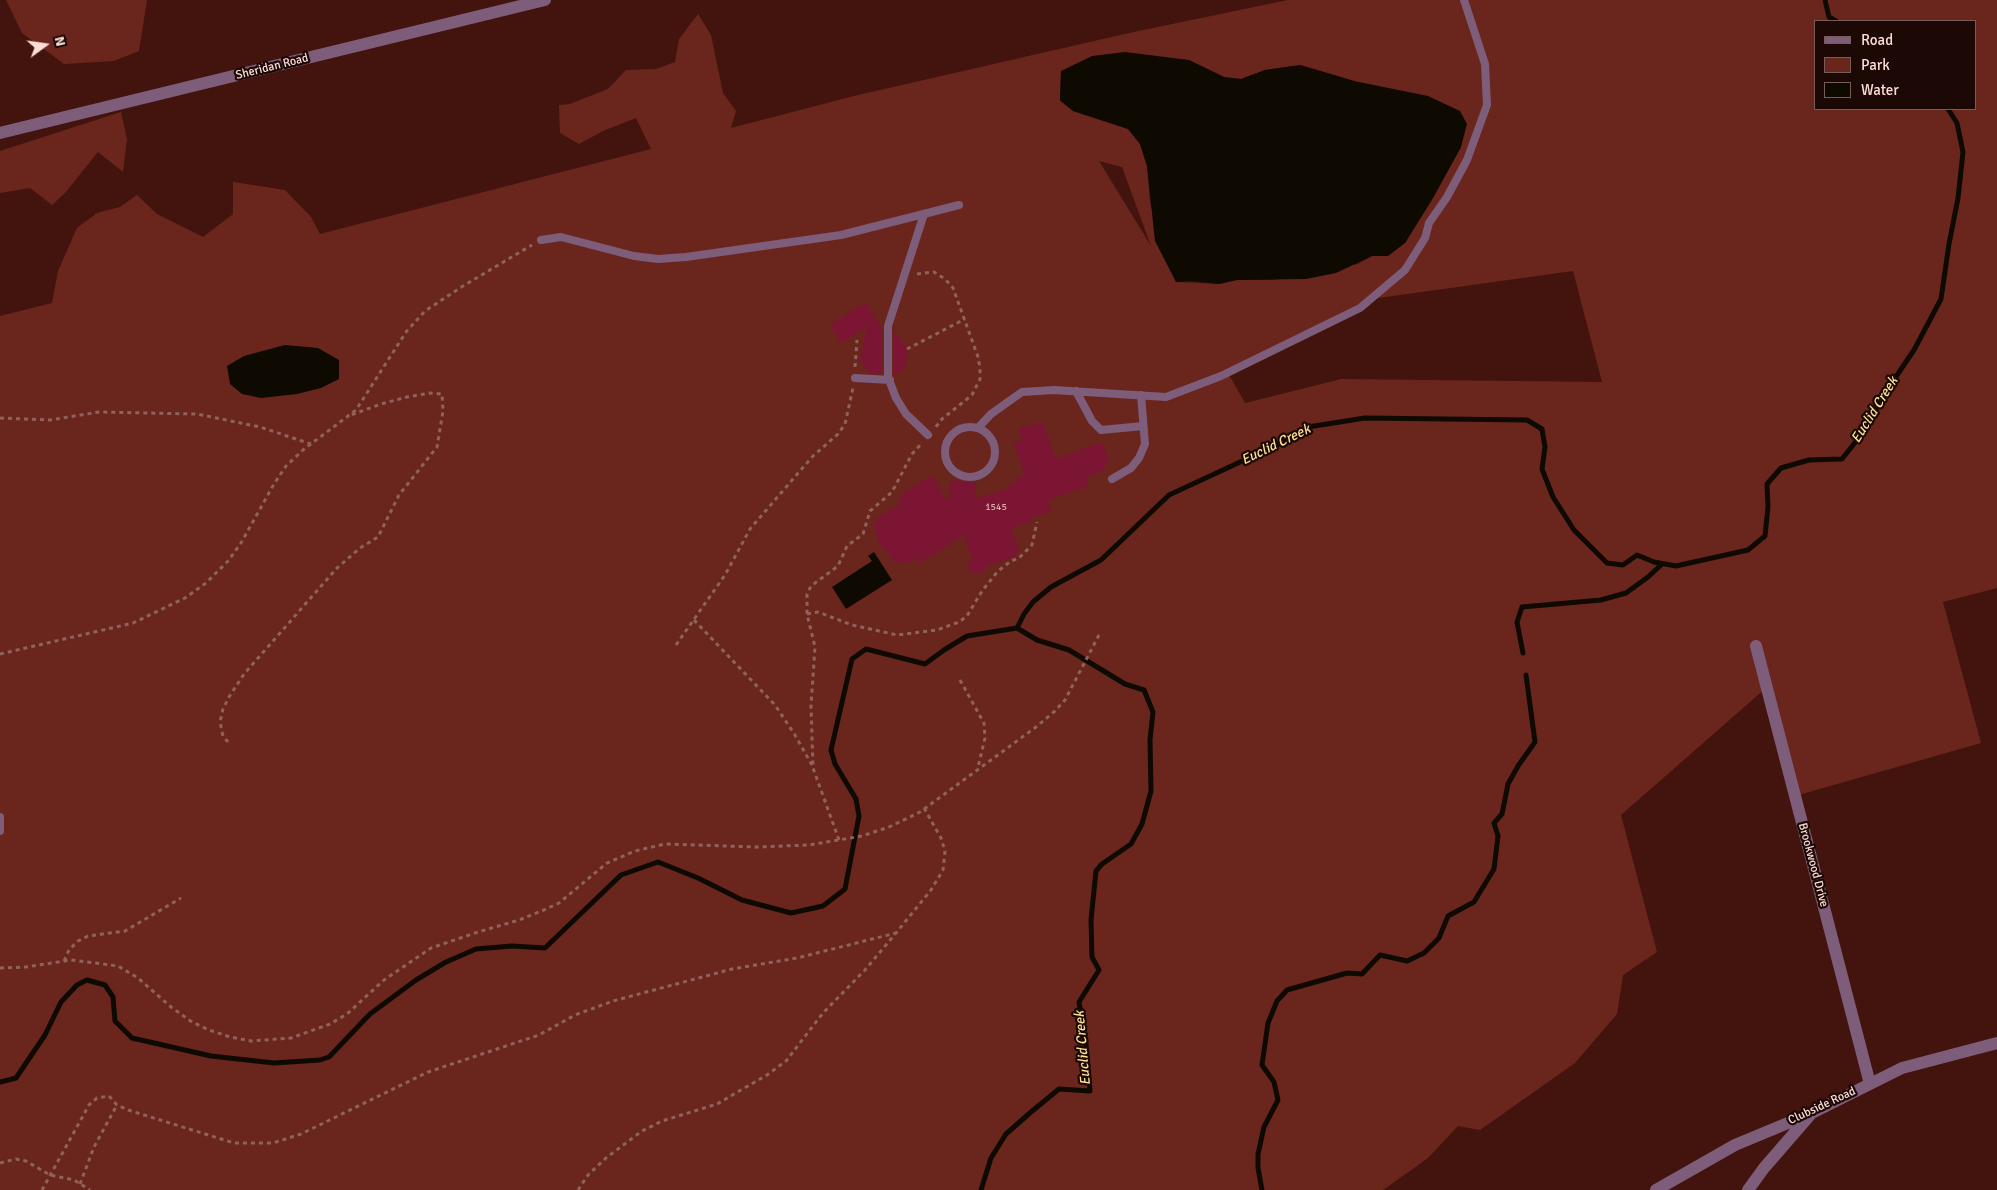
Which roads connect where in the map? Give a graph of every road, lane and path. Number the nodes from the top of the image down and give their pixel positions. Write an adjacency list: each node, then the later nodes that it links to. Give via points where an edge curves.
1 (545, 0): 3 (street, Sheridan Road)
2 (1464, 0): 14 (lane, via 1485,64 1487,105 1467,160 1405,270 1360,308 1221,376 1166,397)
3 (0, 133)
4 (959, 205): 5 (lane)
5 (924, 214): 6 (lane, via 841,235 658,259 561,237); 7 (lane)
6 (542, 240): 15 (path, via 425,311 406,332 369,392)
7 (904, 278): 8 (path, via 934,272 946,279); 12 (lane, via 888,326)
8 (965, 319): 10 (path); 19 (path, via 978,356 980,379 972,396 942,419)
9 (857, 340): 11 (path)
10 (906, 349)
11 (855, 378): 12 (lane); 24 (path, via 845,424 750,529 725,575)
12 (890, 380): 19 (lane, via 906,414)
13 (1076, 391): 14 (lane); 17 (lane, via 1092,421 1101,430); 18 (lane, via 1022,392 991,414)
14 (1141, 395): 17 (lane)
15 (348, 416): 20 (path); 30 (path, via 407,397 442,394 443,411 437,447 399,495 378,536 336,568 244,674 223,709 220,722)
16 (0, 418): 20 (path, via 50,420 99,412 197,414 260,427)
17 (1143, 426): 21 (lane, via 1145,444 1139,458 1131,468)
18 (978, 428): 18 (lane, via 956,430 946,443 945,459 949,467 962,476 986,472 994,458 993,441)
19 (928, 435): 23 (path, via 912,454 892,492 870,511 863,534 847,546 838,566 811,586 807,594)
20 (311, 444): 28 (path, via 286,466 228,561 185,598 134,623)
21 (1112, 479)
22 (1037, 522): 23 (path, via 1032,545 1020,558 998,571 967,616 958,622 937,630 897,634 852,625 818,612)
23 (808, 614): 31 (path, via 815,647)
24 (694, 620): 26 (path); 31 (path, via 775,705)
25 (1099, 635): 32 (path, via 1065,700 1036,727)
26 (676, 645)
27 (1756, 646): 42 (street, Brookwood Drive)
28 (0, 654)
29 (960, 680): 32 (path, via 984,724 985,738)
30 (228, 742)
31 (813, 768): 36 (path)
32 (978, 768): 33 (path)
33 (924, 808): 36 (path, via 888,827); 38 (path, via 942,838 945,851 943,870)
34 (0, 817): 35 (lane)
35 (0, 831)
36 (839, 840): 39 (path, via 758,847 664,844 628,853 607,863 559,903 520,920 431,948 384,980 347,1014 292,1038 251,1040 209,1030 192,1022 118,966)
37 (181, 898): 39 (path, via 125,932 88,936 78,941)
38 (896, 933): 43 (path, via 797,958 732,969 613,1001 575,1015 539,1035 428,1072 301,1134 273,1143 234,1143); 50 (path, via 823,1013 786,1060 717,1104 662,1121 642,1131 606,1158)
39 (64, 961): 40 (path)
40 (0, 968)
41 (1997, 1043): 42 (street, Clubside Road, via 1902,1068)
42 (1870, 1084): 44 (street, Clubside Road)
43 (117, 1105): 46 (path, via 109,1096 96,1098); 47 (path, via 94,1147)
44 (1812, 1113): 51 (street, Clubside Road, via 1735,1145); 52 (street)
45 (0, 1163): 46 (path, via 16,1159 26,1161)
46 (50, 1175): 47 (path); 48 (path)
47 (80, 1184): 49 (path)
48 (42, 1190)
49 (90, 1190)
50 (578, 1190)
51 (1656, 1190)
52 (1748, 1190)

